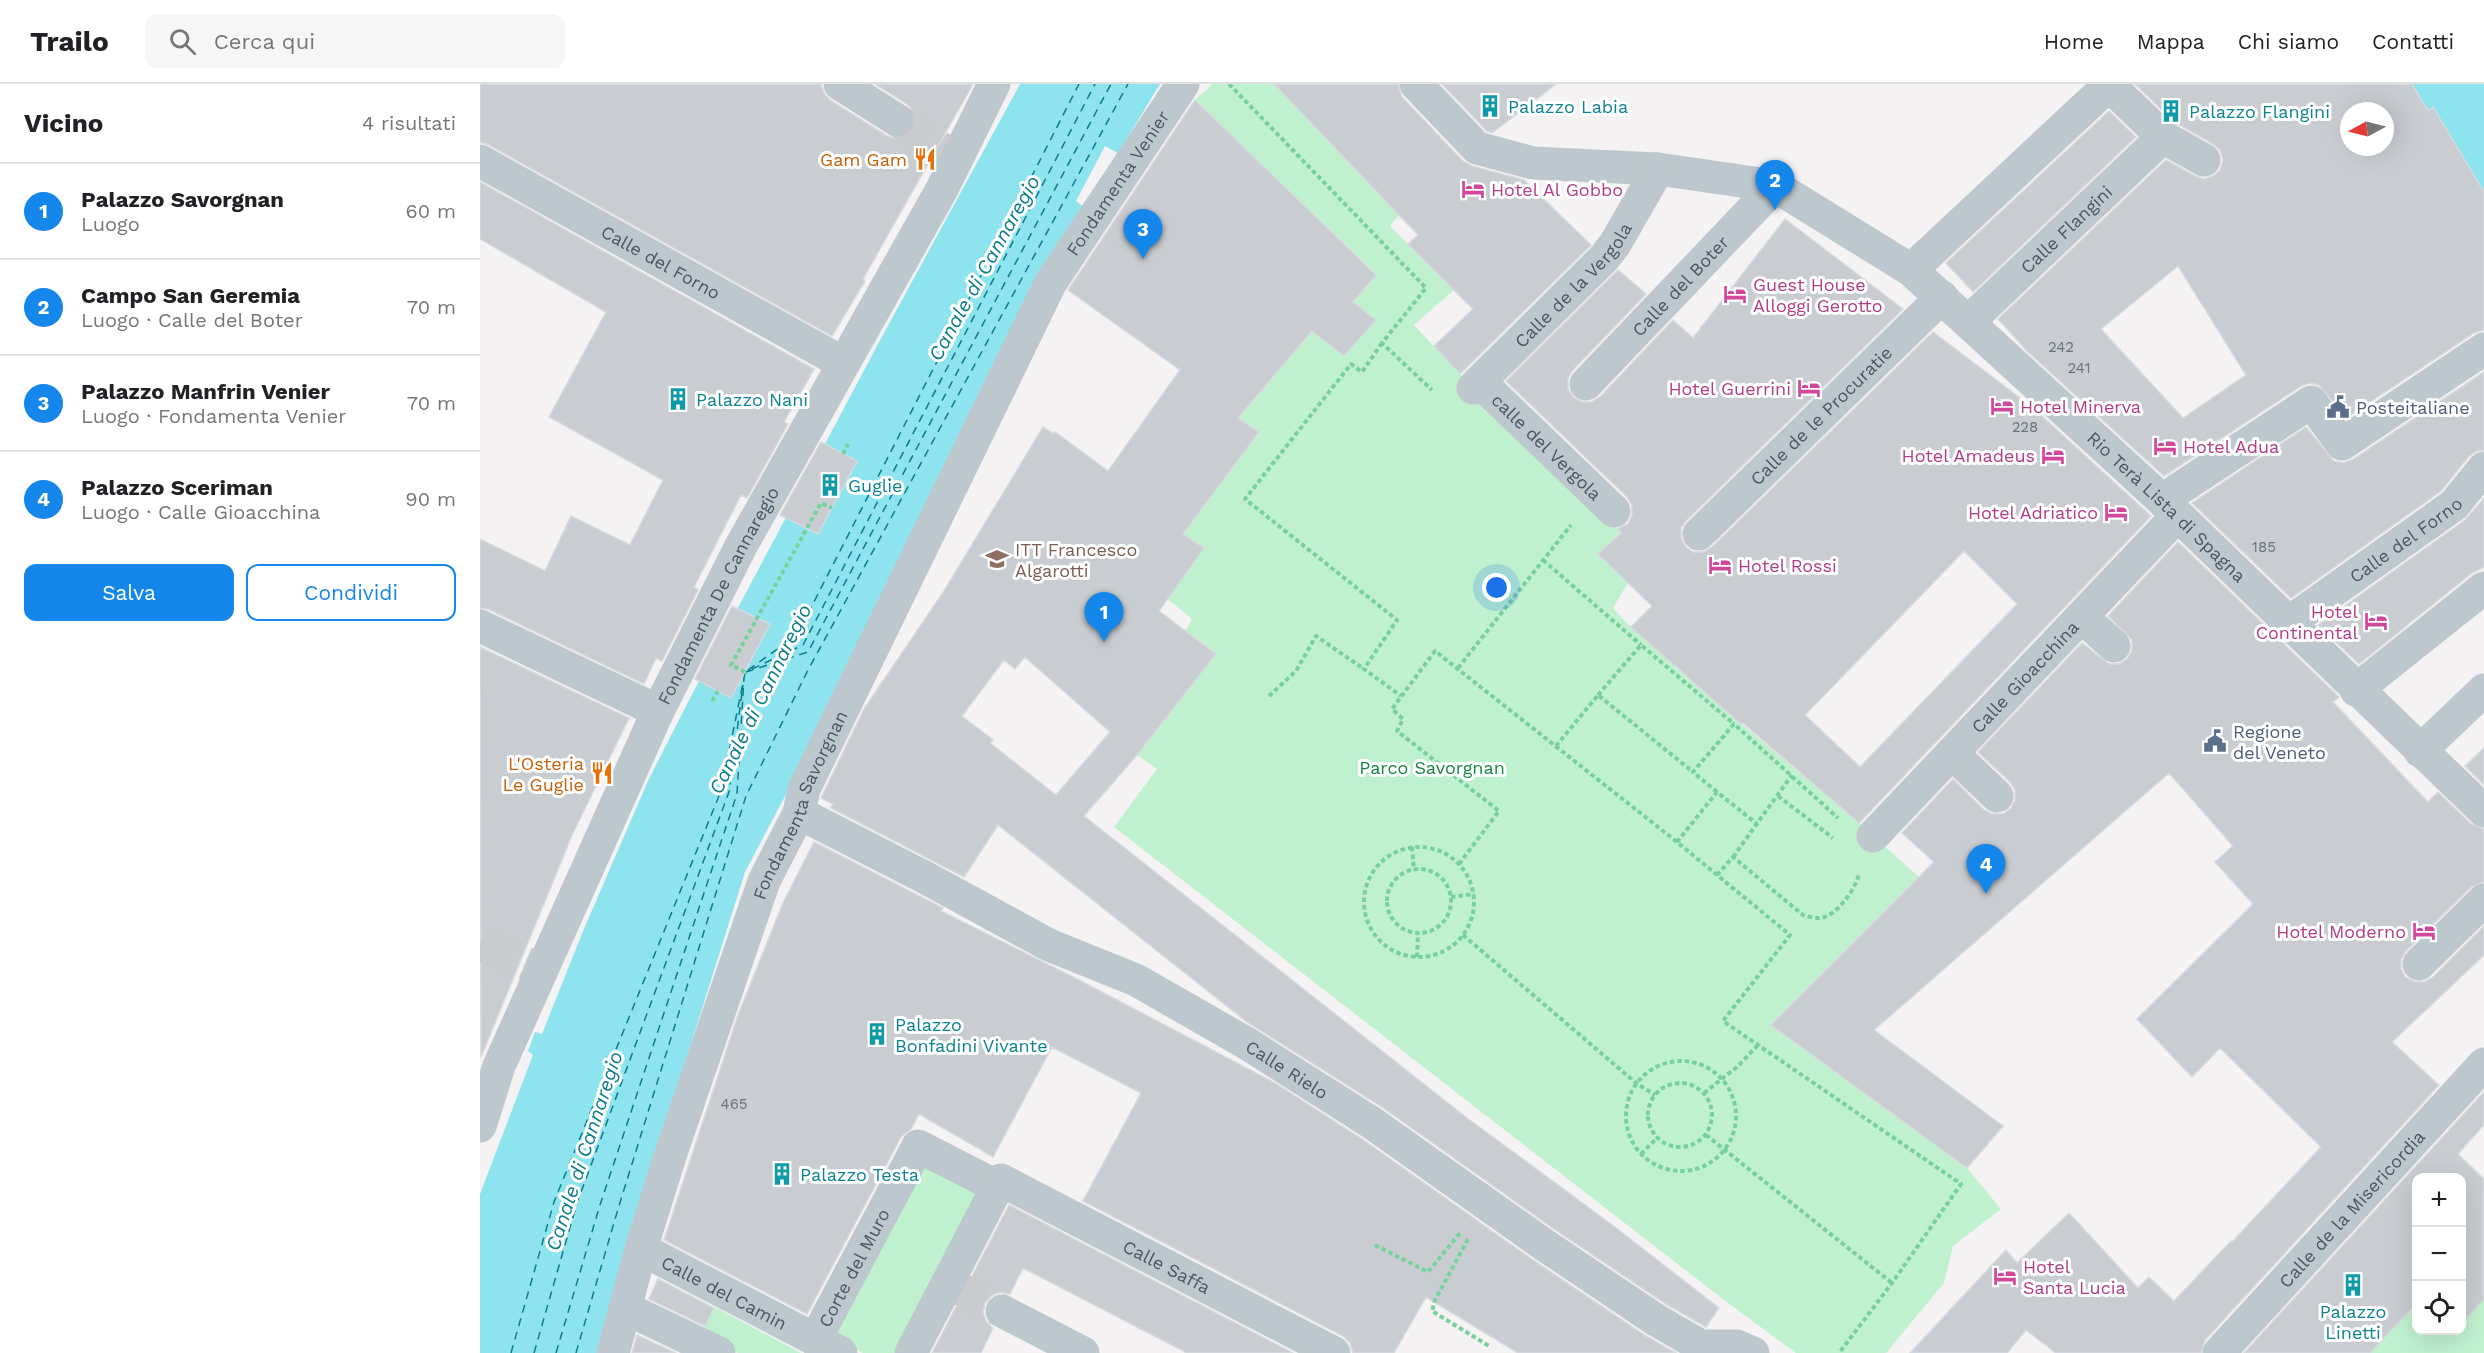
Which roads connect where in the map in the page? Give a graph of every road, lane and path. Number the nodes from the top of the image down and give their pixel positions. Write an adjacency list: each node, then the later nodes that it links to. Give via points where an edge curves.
1 (840, 84): 7 (street)
2 (994, 84): 18 (street, Fondamenta De Cannaregio, via 942,189)
3 (1183, 84): 13 (street, Fondamenta Venier)
4 (1229, 84): 16 (path, via 1426,288)
5 (1416, 84): 11 (street, via 1477,148 1533,163)
6 (2112, 88): 8 (street); 14 (street, Calle de le Procuratie, via 2002,183)
7 (897, 120)
8 (2163, 137): 9 (street); 15 (street, Calle Flangini)
9 (2204, 160)
10 (480, 161): 18 (street, Calle del Forno)
11 (1658, 169): 12 (street); 20 (street, Calle de la Vergola, via 1616,244)
12 (1775, 186): 14 (street, Rio Terà Lista di Spagna); 19 (street, Calle del Boter)
13 (1051, 282): 54 (street, Fondamenta Savorgnan, via 804,789)
14 (1926, 283): 15 (street, Rio Terà Lista di Spagna); 27 (street, Calle de le Procuratie)
15 (1968, 322): 24 (street, Rio Terà Lista di Spagna)
16 (1382, 343): 21 (path); 36 (path, via 1362,372 1352,364 1245,499 1396,620)
17 (2484, 349): 24 (street, Calle Gioacchina, via 2342,444 2311,402)
18 (843, 363): 43 (street, Fondamenta De Cannaregio, via 741,546)
19 (1586, 384)
20 (1476, 385): 25 (street, calle del Vergola)
21 (1438, 395)
22 (2484, 468): 31 (street, Calle del Forno, via 2454,505)
23 (832, 508): 37 (path, via 821,503 756,617 731,665)
24 (2169, 508): 30 (street, Calle Gioacchina); 31 (street, Rio Terà Lista di Spagna)
25 (1614, 511)
26 (1573, 522): 28 (path)
27 (1699, 534)
28 (1543, 560): 33 (path); 35 (path)
29 (2484, 588): 38 (street)
30 (2082, 617): 34 (street); 47 (street, Calle Gioacchina)
31 (2288, 623): 38 (street, Rio Terà Lista di Spagna)
32 (480, 626): 43 (street)
33 (1641, 645): 40 (path); 44 (path)
34 (2114, 646)
35 (1458, 668): 42 (path, via 1435,651); 45 (path)
36 (1364, 669): 41 (path, via 1316,636 1296,671); 42 (path)
37 (745, 672)
38 (2356, 690): 46 (street, Rio Terà Lista di Spagna)
39 (2484, 690): 46 (street)
40 (1598, 695): 45 (path); 48 (path)
41 (1269, 696)
42 (1401, 696): 60 (path, via 1392,709 1403,719 1396,731 1499,811)
43 (658, 711): 77 (street, Fondamenta De Cannaregio, via 499,1066)
44 (1734, 724): 48 (path); 49 (path)
45 (1556, 746): 57 (path)
46 (2420, 752): 53 (street, Rio Terà Lista di Spagna)
47 (1952, 753): 52 (street); 56 (street, Calle Gioacchina)
48 (1693, 772): 50 (path)
49 (1792, 775): 51 (path); 56 (path, via 1864,842)
50 (1717, 792): 55 (path); 57 (path)
51 (1778, 796): 55 (path); 56 (path)
52 (1997, 796)
53 (2484, 811)
54 (799, 813): 83 (street, Calle Rielo, via 1049,945 1136,980 1246,1043 1372,1123); 85 (street, Fondamenta Savorgnan, via 764,881)
55 (1757, 824): 59 (path)
56 (1857, 840)
57 (1677, 842): 63 (path)
58 (1412, 848): 60 (path, via 1438,850); 61 (path); 69 (path, via 1388,856 1376,868 1367,883 1365,909 1374,933 1386,946 1400,954)
59 (1733, 857): 62 (path, via 1803,915 1815,918 1835,910 1852,889); 63 (path)
60 (1459, 864): 64 (path)
61 (1414, 870): 65 (path, via 1438,876 1448,887); 67 (path, via 1393,882 1387,906 1395,923)
62 (1858, 870)
63 (1717, 875): 71 (path, via 1790,935 1723,1021)
64 (1474, 894): 65 (path); 68 (path, via 1471,921)
65 (1450, 897): 67 (path, via 1441,925)
66 (2484, 900): 70 (street)
67 (1418, 933): 69 (path)
68 (1463, 935): 69 (path, via 1442,952); 74 (path)
69 (1418, 957)
70 (2419, 964)
71 (1758, 1046): 73 (path); 86 (path, via 1961,1184)
72 (2484, 1064): 98 (street, Calle de la Misericordia)
73 (1720, 1078): 74 (path, via 1700,1064 1682,1061 1657,1066); 75 (path); 80 (path, via 1735,1109 1734,1127)
74 (1636, 1083): 76 (path); 81 (path, via 1626,1106 1626,1124 1630,1139)
75 (1704, 1093): 76 (path, via 1691,1085 1676,1083); 78 (path, via 1713,1116)
76 (1655, 1095): 79 (path, via 1648,1119)
77 (480, 1126)
78 (1706, 1135): 79 (path, via 1684,1147 1670,1146); 80 (path)
79 (1658, 1137): 81 (path)
80 (1724, 1150): 81 (path, via 1711,1162 1688,1171 1661,1168); 86 (path)
81 (1641, 1154)
82 (1000, 1183): 89 (street, Corte del Muro, via 918,1146); 93 (street); 95 (street, Calle Saffa)
83 (1487, 1204): 84 (path, via 1428,1272); 90 (path, via 1432,1311); 96 (street, Calle Rielo, via 1656,1320 1701,1346 1737,1346)
84 (1375, 1245)
85 (641, 1249): 87 (street, Fondamenta Savorgnan); 89 (street, Calle del Camin)
86 (1892, 1283): 97 (path)
87 (626, 1308): 91 (street, Fondamenta Savorgnan); 92 (street)
88 (1002, 1311): 94 (street)
89 (828, 1346)
90 (1489, 1346)
91 (613, 1353)
92 (719, 1353)
93 (911, 1353)
94 (1083, 1353)
95 (1334, 1353)
96 (1752, 1353)
97 (1839, 1353)
98 (2219, 1353)

